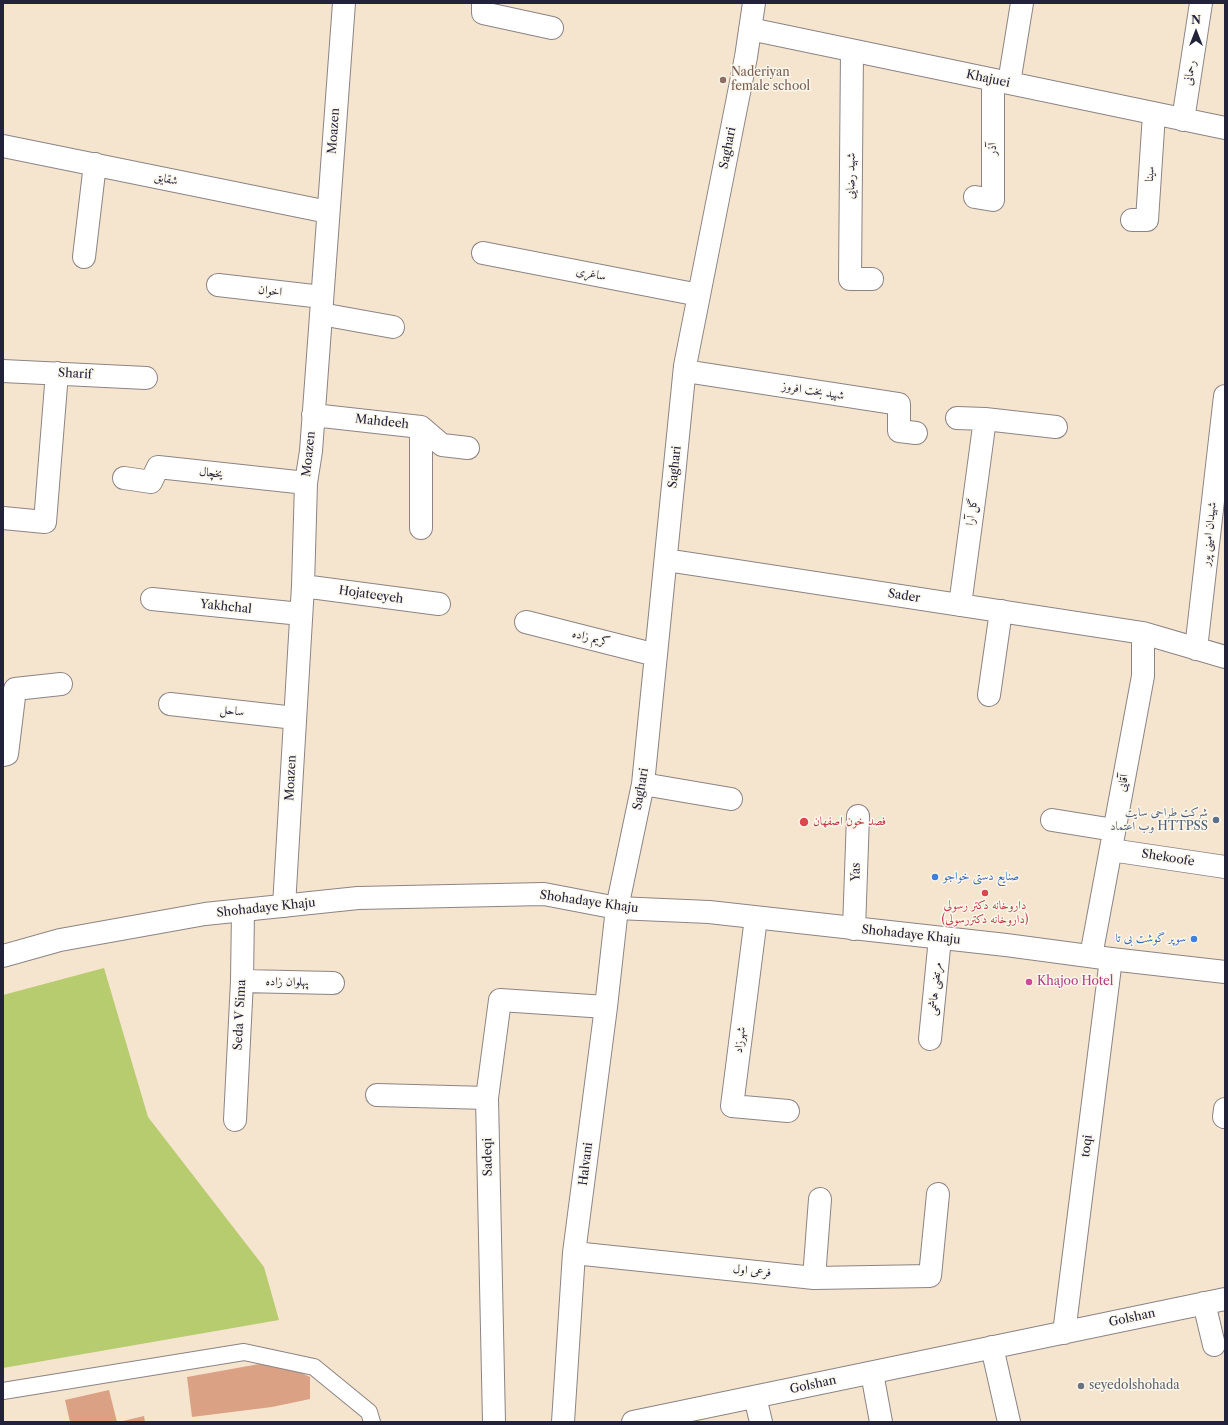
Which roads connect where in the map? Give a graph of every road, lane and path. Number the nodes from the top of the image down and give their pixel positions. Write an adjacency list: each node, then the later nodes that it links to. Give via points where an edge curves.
1 (344, 3): 16 (street, Moazen)
2 (483, 3): 6 (street, via 483,13)
3 (754, 3): 7 (street, Saghari)
4 (1022, 3): 9 (street)
5 (1201, 3): 11 (street, رحمانی)
6 (552, 28)
7 (750, 29): 8 (street, Khajuei); 22 (street, Saghari)
8 (852, 51): 9 (street, Khajuei); 20 (street, شهید رضایی, via 850,280)
9 (1001, 82): 10 (street, Khajuei); 15 (street, آذر, via 993,200)
10 (1154, 114): 11 (street, Khajuei); 17 (street, سینا, via 1147,220)
11 (1183, 120): 12 (street, Khajuei)
12 (1225, 128)
13 (3, 146): 14 (street, شقایق)
14 (94, 164): 16 (street, شقایق); 19 (street)
15 (974, 197)
16 (328, 212): 23 (street, Moazen)
17 (1132, 220)
18 (483, 253): 22 (street, ساغری)
19 (84, 257)
20 (872, 279)
21 (218, 285): 23 (street, اخوان)
22 (699, 295): 26 (street, Saghari)
23 (321, 306): 24 (street, اخوان); 30 (street, Moazen)
24 (393, 327)
25 (3, 370): 27 (street, Sharif)
26 (685, 371): 35 (street, شهید بخت افروز, via 899,404 899,431); 41 (street, Saghari)
27 (57, 373): 28 (street, Sharif); 39 (street, via 45,522)
28 (146, 378)
29 (1225, 396): 50 (street, شهیدان امینی پور)
30 (313, 415): 33 (street, Mahdeeh); 38 (street, Moazen)
31 (957, 418): 32 (street)
32 (985, 419): 34 (street); 45 (street, گل آرا)
33 (421, 427): 36 (street, Mahdeeh, via 442,444); 40 (street)
34 (1056, 427)
35 (916, 433)
36 (468, 448)
37 (124, 478): 38 (street, یخچال, via 151,482 158,467)
38 (306, 483): 42 (street, Moazen)
39 (3, 518)
40 (421, 528)
41 (666, 560): 45 (street, Sader); 51 (street, Saghari)
42 (303, 586): 44 (street, Hojateeyeh); 47 (street, Moazen)
43 (152, 599): 47 (street, Yakhchal)
44 (439, 604)
45 (960, 605): 46 (street, Sader)
46 (1001, 612): 49 (street, Sader); 54 (street)
47 (301, 614): 56 (street, Moazen)
48 (526, 622): 51 (street, کریم زاده)
49 (1143, 633): 50 (street, Sader); 62 (street, آقایی, via 1142,676)
50 (1196, 649): 52 (street, Sader)
51 (656, 655): 58 (street, Saghari)
52 (1225, 657)
53 (61, 684): 57 (street, via 15,689 7,754)
54 (989, 695)
55 (170, 704): 56 (street, ساحل)
56 (295, 718): 64 (street, Moazen)
57 (3, 755)
58 (643, 784): 59 (street); 65 (street, Saghari)
59 (731, 799)
60 (858, 816): 68 (street, Yas)
61 (1052, 820): 62 (street, Shekoofe)
62 (1112, 840): 63 (street, Shekoofe); 71 (street, آقایی)
63 (1225, 867)
64 (284, 906): 65 (street, Shohadaye Khaju, via 358,898 544,894); 66 (street, Shohadaye Khaju)
65 (617, 908): 67 (street, Shohadaye Khaju, via 709,912); 75 (street, Halvani)
66 (243, 910): 70 (street, Shohadaye Khaju, via 206,914 60,940); 73 (street, Seda V Sima)
67 (756, 918): 68 (street, Shohadaye Khaju); 79 (street, شهرزاد, via 732,1106)
68 (854, 929): 69 (street, Shohadaye Khaju)
69 (940, 938): 71 (street, Shohadaye Khaju); 76 (street, مرتضی هاشمی)
70 (3, 956)
71 (1101, 958): 72 (street, Shohadaye Khaju); 86 (street, toqi)
72 (1225, 972)
73 (242, 981): 74 (street, پهلوان زاده); 80 (street, Seda V Sima)
74 (333, 982)
75 (606, 1007): 78 (street, Sadeqi, via 500,1000); 83 (street, Halvani)
76 (930, 1039)
77 (377, 1096): 78 (street)
78 (487, 1098): 93 (street, Sadeqi)
79 (788, 1111)
80 (235, 1120)
81 (938, 1194): 84 (street, فرعی اول, via 930,1276)
82 (820, 1199): 84 (street)
83 (574, 1253): 84 (street, فرعی اول); 94 (street, Halvani)
84 (814, 1278)
85 (1215, 1301): 86 (street, Golshan); 87 (street)
86 (1064, 1333): 88 (street, Golshan)
87 (1214, 1345)
88 (992, 1348): 89 (street, Golshan); 98 (street)
89 (872, 1373): 91 (street, Golshan); 97 (street)
90 (3, 1391): 92 (lane, via 244,1352 314,1367 369,1412)
91 (755, 1397): 95 (street, Golshan); 96 (street)
92 (372, 1422)
93 (494, 1422)
94 (563, 1422)
95 (633, 1422)
96 (761, 1422)
97 (882, 1422)
98 (1008, 1422)

